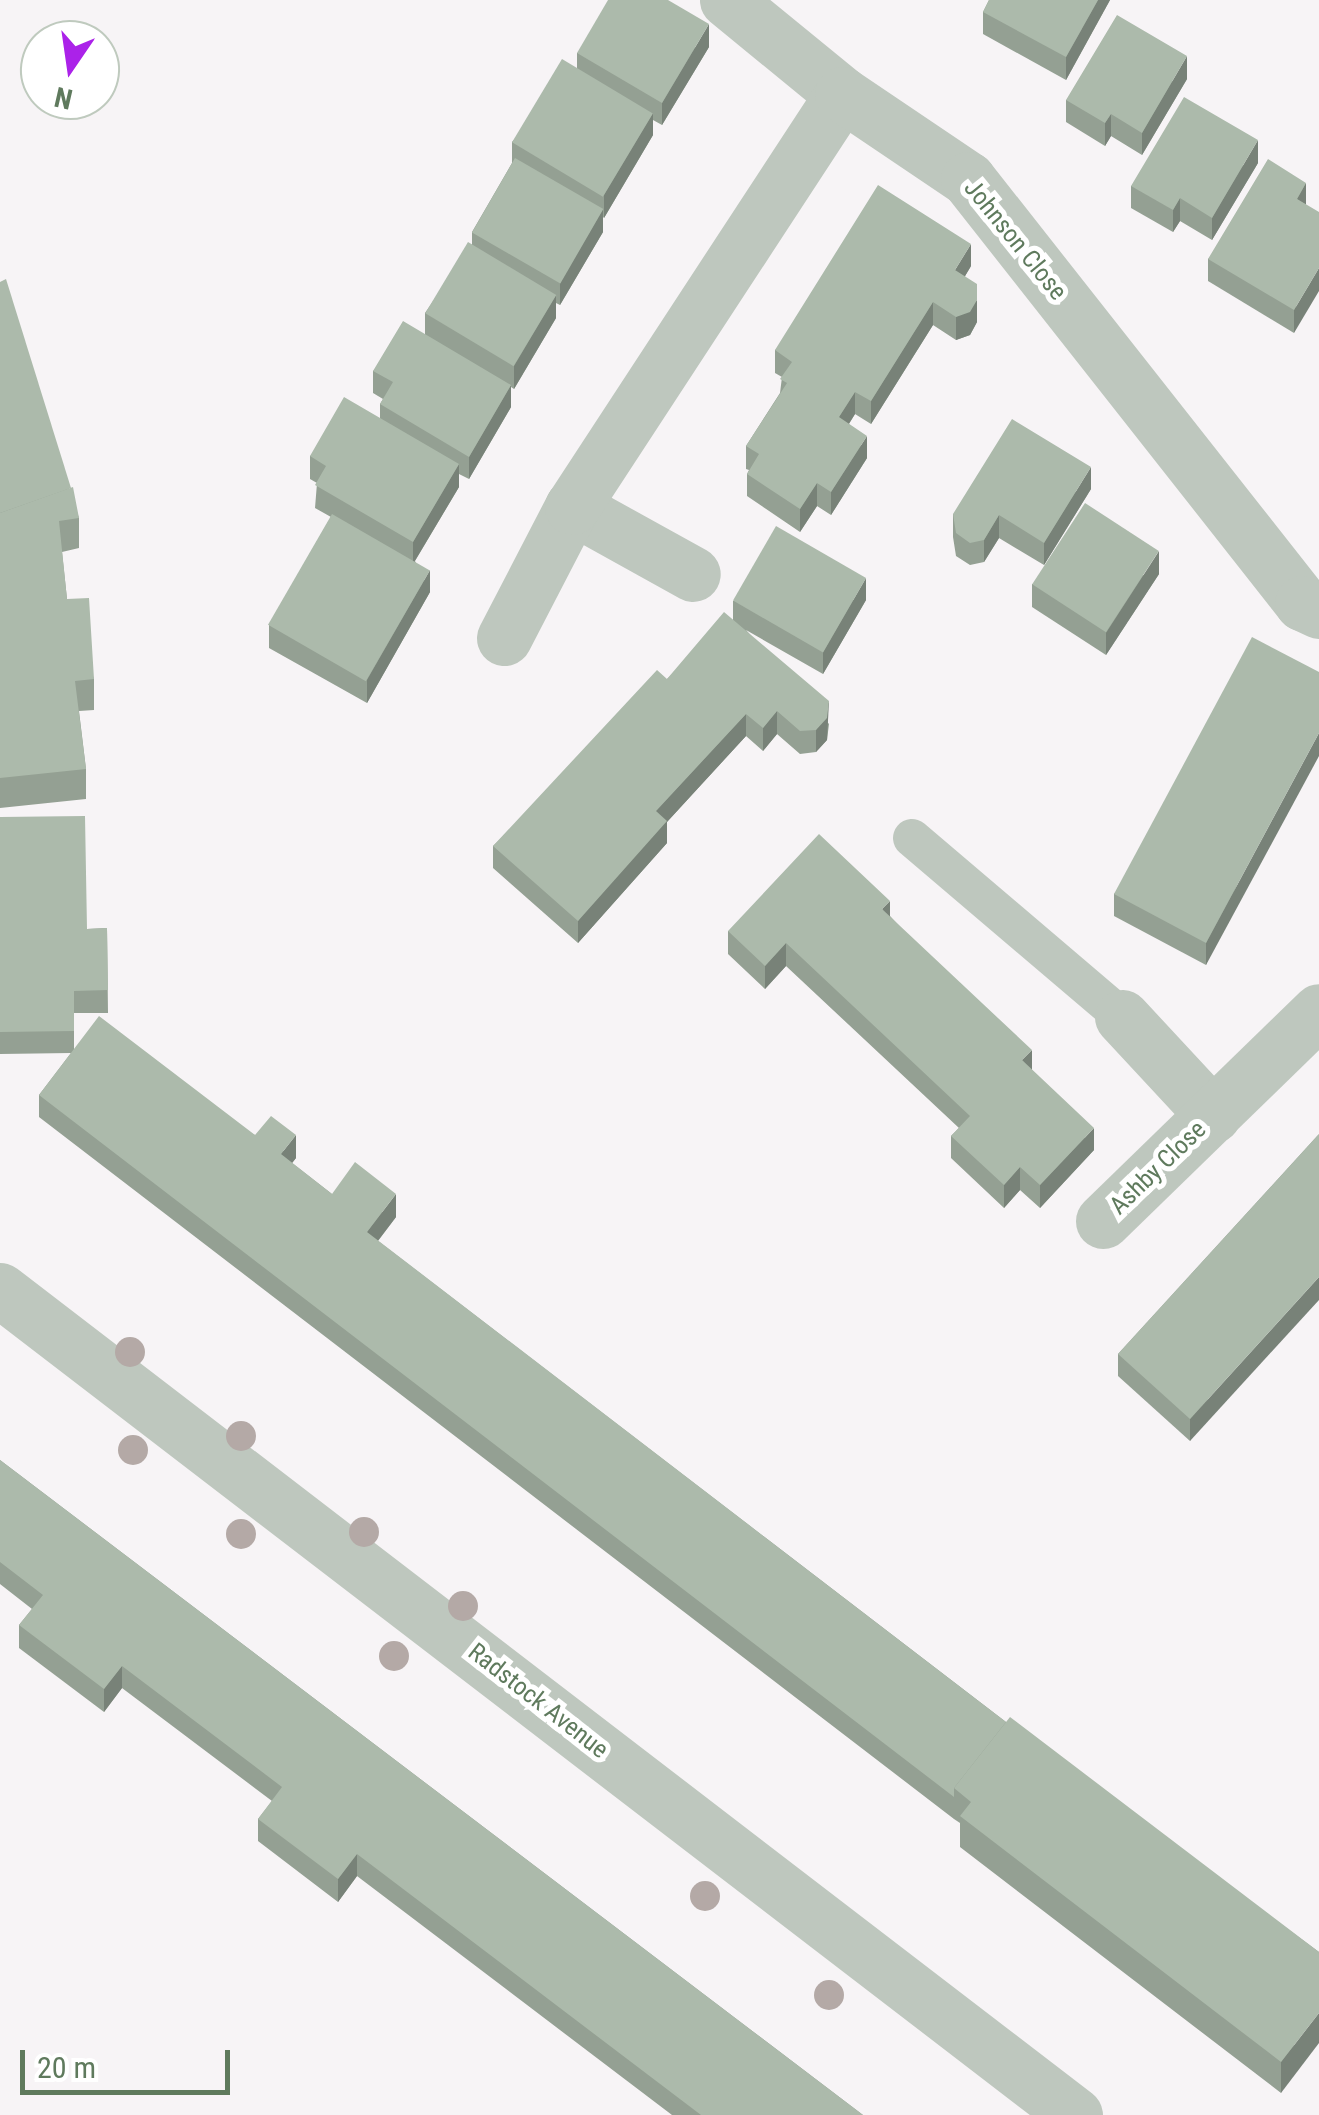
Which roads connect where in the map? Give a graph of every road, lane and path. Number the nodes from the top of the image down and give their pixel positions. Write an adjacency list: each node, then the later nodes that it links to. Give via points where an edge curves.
1 (728, 0): 2 (street, Johnson Close)
2 (842, 94): 3 (street); 5 (street, Johnson Close, via 968,179 1302,603)
3 (572, 507): 4 (street); 6 (street)
4 (692, 574)
5 (1319, 611)
6 (504, 638)
7 (912, 838): 9 (lane)
8 (1319, 1010): 10 (street, Ashby Close)
9 (1122, 1017): 10 (street, Ashby Close)
10 (1213, 1115): 11 (street, Ashby Close)
11 (1103, 1221)
12 (0, 1290): 13 (street, Radstock Avenue)
13 (1075, 2115)

